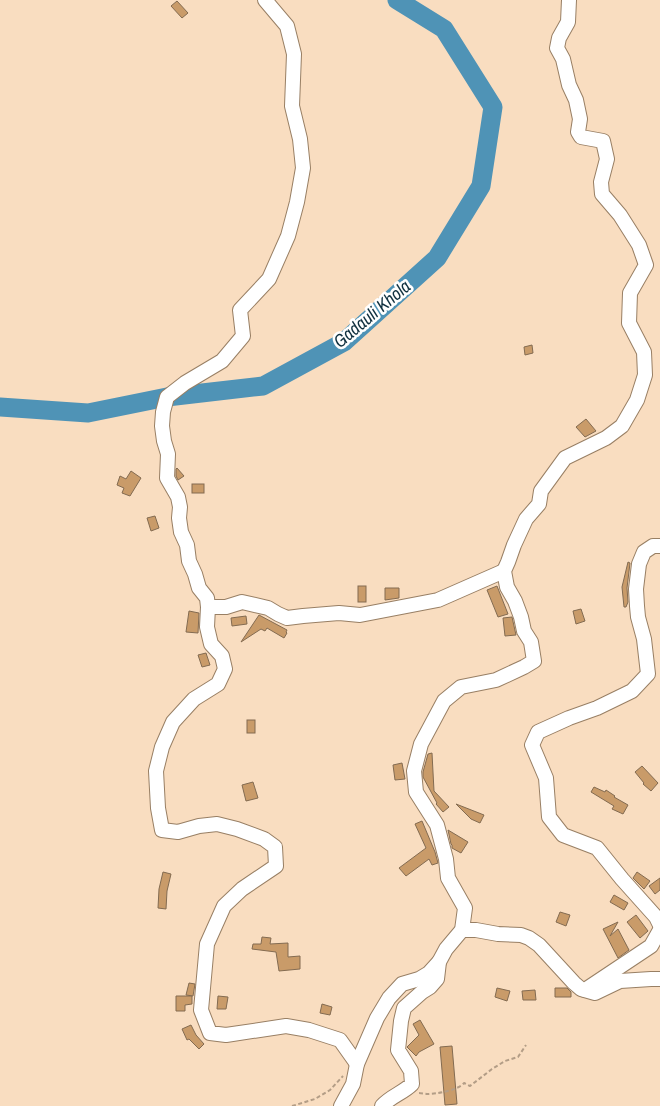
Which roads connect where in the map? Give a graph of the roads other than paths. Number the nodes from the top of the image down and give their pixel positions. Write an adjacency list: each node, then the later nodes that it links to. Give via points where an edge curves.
1 (265, 0): 5 (street, via 288,26 294,54 292,106 303,168 297,202 288,236 269,279 240,310 243,336 222,361 185,382 167,397 163,412 162,426 168,454 166,478 178,497 181,532)
2 (569, 0): 4 (street, via 568,22 557,48 576,100 580,119 578,132 581,137 603,141 607,159 601,182 602,194 639,244 646,265 630,293 629,323 644,352 645,375 638,400 622,426 606,438 565,458 541,491 539,504 526,519)
3 (660, 546): 6 (street, via 644,552 636,590 648,674 632,692 538,732 532,745 546,778 549,817 563,835 597,848)
4 (504, 571): 5 (street, via 438,600 360,615 339,613 287,618 268,608 242,602 226,607); 7 (street, via 524,632 531,642 534,661 496,680 461,687 444,701 421,744 414,772 416,792 437,825 448,878 465,908)
5 (208, 607): 12 (street, via 207,627 211,644 222,656 225,669 218,684 194,699 173,722 162,747 156,772 162,830 178,832 217,824 237,829 264,839 274,847 276,866 224,906 207,944 201,1010 210,1033 226,1035 286,1026 309,1030 340,1040)
6 (660, 925)
7 (462, 930): 9 (street); 11 (street, via 529,938)
8 (660, 930): 11 (street, via 651,946)
9 (439, 962): 12 (street, via 419,979 402,984 389,998); 14 (street, via 437,979 404,1008 401,1021 398,1050 411,1071 412,1084)
10 (660, 979): 11 (street, via 620,981 596,993)
11 (585, 990)
12 (357, 1064): 13 (street, via 353,1084)
13 (341, 1106)
14 (382, 1106)

